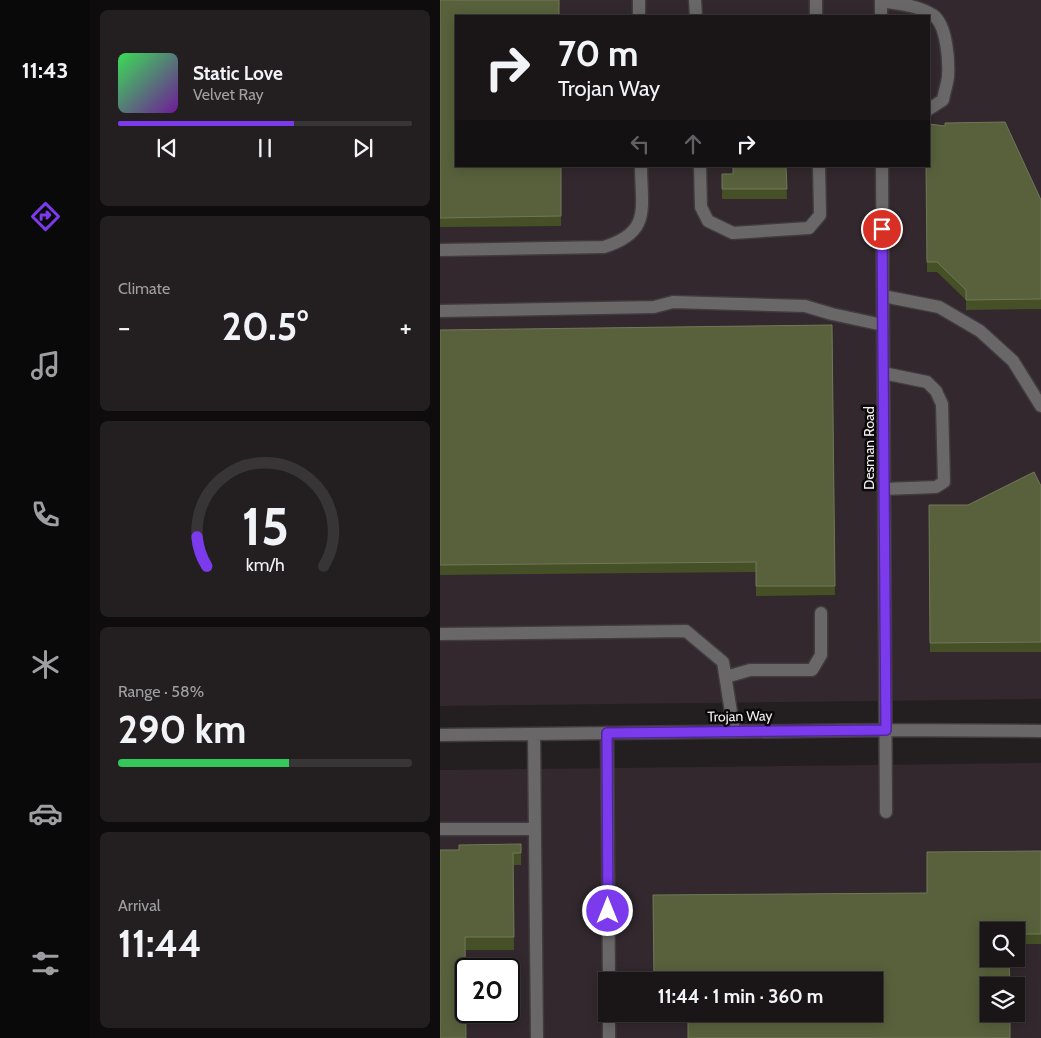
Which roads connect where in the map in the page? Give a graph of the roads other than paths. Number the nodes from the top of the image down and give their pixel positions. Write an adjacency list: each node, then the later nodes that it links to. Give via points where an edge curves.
1 (639, 0): 5 (street)
2 (695, 0): 6 (street)
3 (816, 0): 7 (street)
4 (881, 1): 8 (street); 9 (street, via 912,6 934,16 942,29 948,78 943,100)
5 (639, 15)
6 (696, 15)
7 (816, 15)
8 (881, 15)
9 (930, 108)
10 (641, 167): 14 (street, via 638,226 618,243 604,247)
11 (700, 167): 12 (street, via 701,207 708,221 733,234 809,228 820,215)
12 (819, 167)
13 (882, 167): 15 (street, Desman Road)
14 (440, 250)
15 (883, 296): 17 (street, Desman Road); 19 (street, via 939,307 980,331 1013,361)
16 (440, 311): 17 (street, via 654,307 673,302 706,302 806,306)
17 (883, 325): 18 (street, Desman Road)
18 (883, 373): 20 (street, Desman Road); 20 (street, via 927,382 936,391 942,404 944,482 936,487)
19 (1041, 406)
20 (884, 489): 24 (street, Desman Road)
21 (821, 613): 23 (street, via 821,655 812,670 750,670)
22 (440, 634): 23 (street, via 686,631 723,662)
23 (726, 677): 25 (street)
24 (886, 730): 25 (street, Trojan Way); 26 (street, Trojan Way); 30 (street, Desman Road)
25 (734, 731): 27 (street, Trojan Way)
26 (1041, 731)
27 (607, 733): 28 (street, Trojan Way); 33 (street)
28 (534, 734): 29 (street, Trojan Way); 32 (street)
29 (440, 735)
30 (886, 812)
31 (440, 829): 32 (street)
32 (535, 829): 35 (street)
33 (609, 972)
34 (609, 1022): 36 (street)
35 (537, 1038)
36 (609, 1038)

